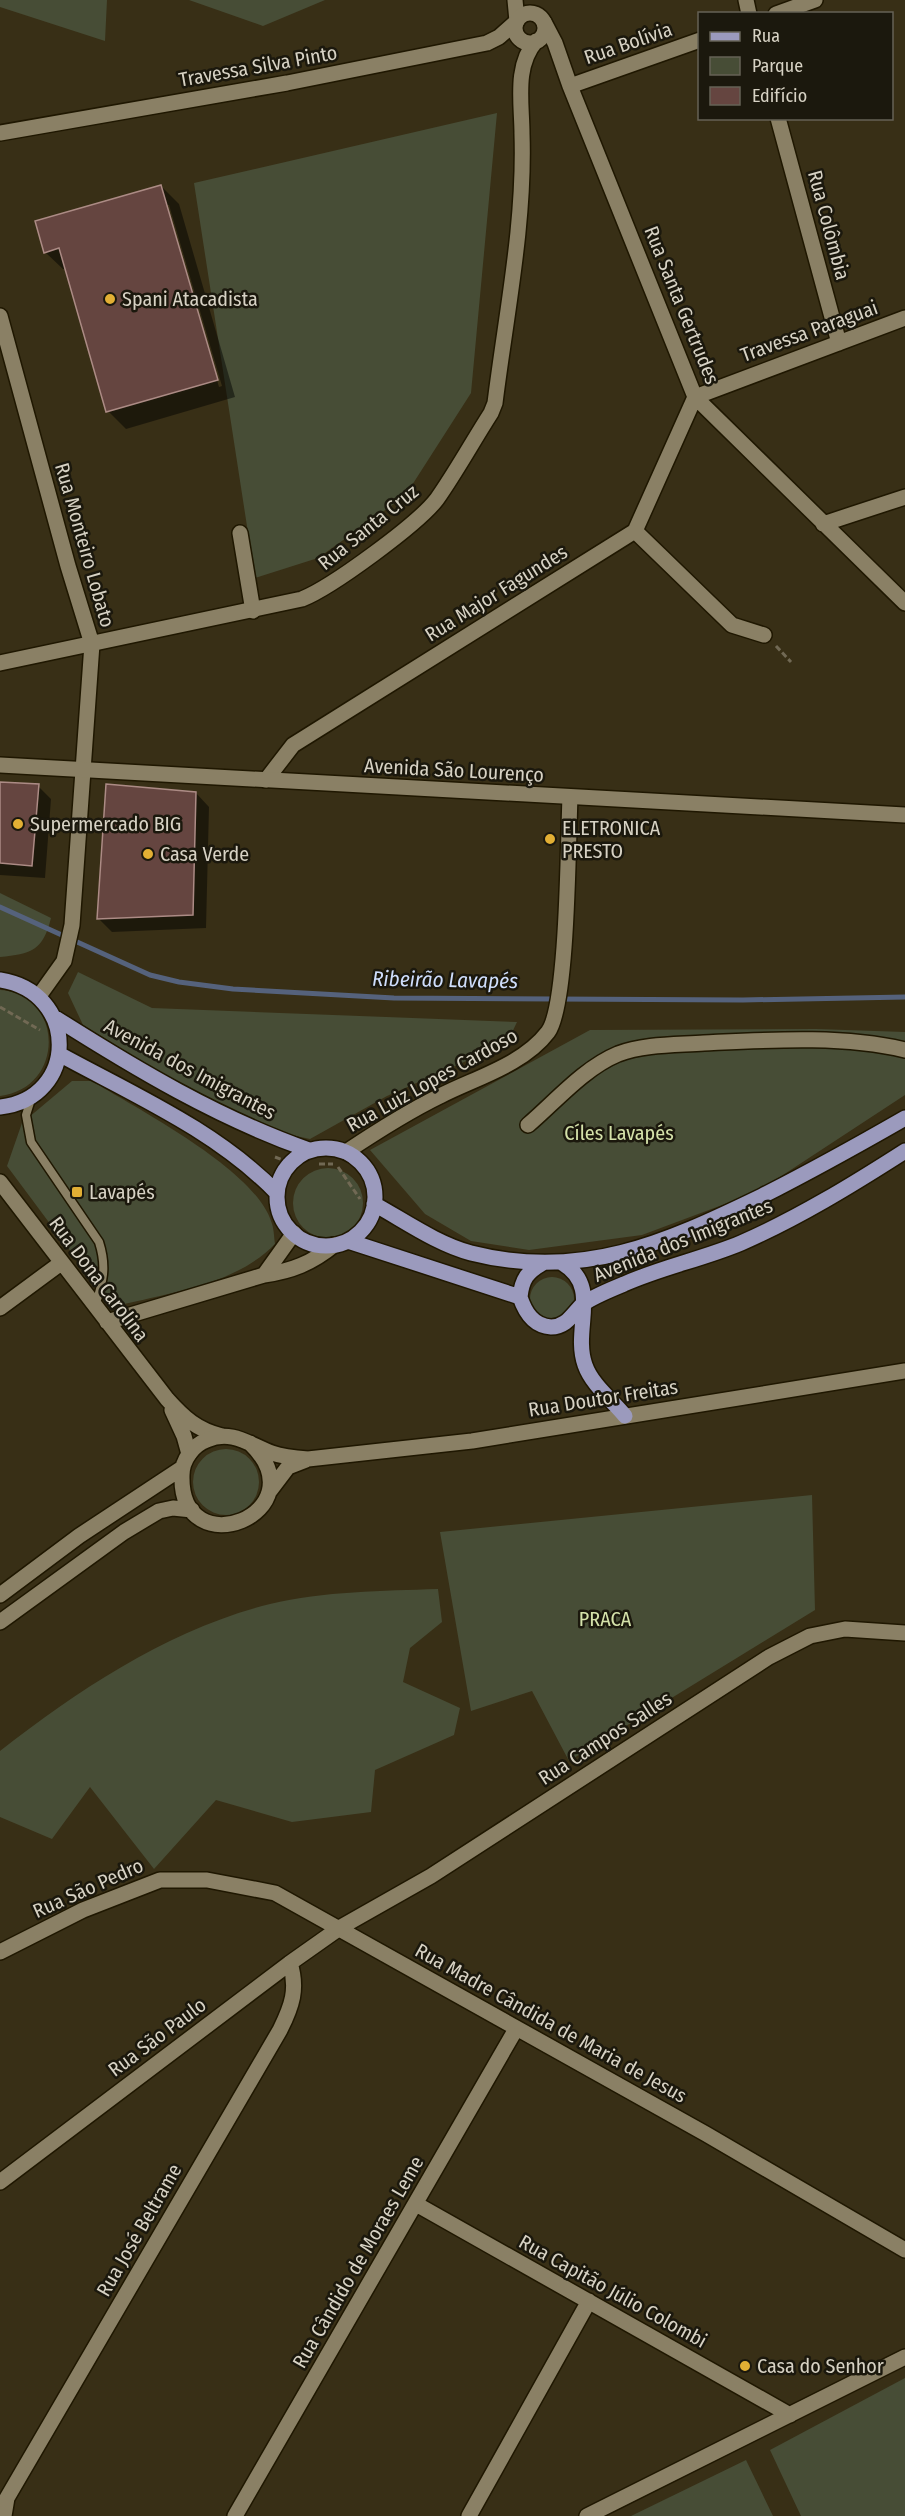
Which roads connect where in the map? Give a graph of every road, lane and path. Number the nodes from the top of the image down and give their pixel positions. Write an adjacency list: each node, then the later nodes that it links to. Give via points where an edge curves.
1 (515, 0): 6 (street)
2 (532, 0): 5 (street)
3 (814, 0): 4 (street)
4 (781, 12)
5 (542, 19): 6 (street, via 530,12); 8 (street, via 544,33); 9 (street, Rua Santa Gertrudes)
6 (517, 21): 8 (street, via 520,39); 12 (street, Travessa Silva Pinto, via 487,43)
7 (698, 40): 10 (street, Rua Bolívia)
8 (536, 41): 9 (street); 22 (street, Rua Santa Cruz, via 521,73 524,181 491,413 437,499 423,514 315,594)
9 (559, 56): 10 (street, Rua Santa Gertrudes)
10 (570, 86): 16 (street, Rua Santa Gertrudes)
11 (779, 120): 15 (street, Rua Colômbia)
12 (0, 133)
13 (0, 316): 24 (street, Rua Monteiro Lobato)
14 (905, 318): 15 (street, Travessa Paraguai)
15 (839, 343): 16 (street, Travessa Paraguai)
16 (695, 397): 18 (street, Rua Santa Gertrudes); 19 (street)
17 (905, 497): 18 (street)
18 (824, 524): 21 (street, Rua Santa Gertrudes)
19 (635, 531): 23 (street, via 732,625); 29 (street, Rua Major Fagundes, via 293,745)
20 (240, 533): 22 (street)
21 (905, 603)
22 (254, 611): 24 (street, Rua Santa Cruz)
23 (765, 635): 25 (path)
24 (92, 644): 26 (street, Rua Santa Cruz); 28 (street, Rua Monteiro Lobato)
25 (791, 662)
26 (0, 663)
27 (0, 765): 28 (street, Avenida São Lourenço)
28 (84, 771): 29 (street, Avenida São Lourenço); 33 (street, Rua Monteiro Lobato, via 72,925 64,962)
29 (266, 780): 30 (street, Avenida São Lourenço)
30 (570, 797): 31 (street, Avenida São Lourenço); 44 (street, Rua Luiz Lopes Cardoso, via 561,988 549,1030 534,1047 439,1096)
31 (905, 816)
32 (0, 980): 33 (main road, Avenida dos Imigrantes)
33 (39, 996): 35 (main road, Avenida dos Imigrantes)
34 (0, 1007): 36 (path)
35 (54, 1017): 36 (main road, Avenida dos Imigrantes); 42 (main road, Avenida dos Imigrantes, via 134,1068 196,1101)
36 (60, 1047): 38 (main road, via 54,1072); 48 (main road, via 226,1149)
37 (905, 1050): 41 (street, via 874,1043 744,1041 662,1045 618,1054 589,1073)
38 (32, 1096): 39 (main road); 58 (lane, via 26,1114 30,1142 99,1242 104,1257 105,1274)
39 (0, 1107)
40 (905, 1118): 54 (main road, Avenida dos Imigrantes, via 819,1168 710,1222 662,1242)
41 (528, 1125)
42 (309, 1150): 44 (main road, Avenida dos Imigrantes, via 328,1148); 46 (main road)
43 (905, 1151): 57 (main road, Avenida dos Imigrantes, via 799,1215 742,1243 626,1283)
44 (346, 1152): 49 (main road, via 369,1173 374,1188)
45 (274, 1156): 46 (path)
46 (292, 1162): 48 (main road, via 280,1179); 49 (path, via 334,1164 361,1200)
47 (0, 1182): 52 (street, Rua Dona Carolina)
48 (277, 1192): 50 (main road, via 278,1208)
49 (373, 1207): 51 (main road, via 360,1232); 53 (main road, Avenida dos Imigrantes, via 469,1253)
50 (294, 1233): 51 (main road, via 312,1243); 55 (street)
51 (341, 1243): 55 (street, via 306,1264); 56 (main road)
52 (61, 1263): 58 (street, Rua Dona Carolina); 59 (street)
53 (543, 1263): 54 (main road, Avenida dos Imigrantes); 56 (main road, via 530,1270 522,1282)
54 (562, 1263): 57 (main road, via 581,1279)
55 (264, 1275): 60 (street)
56 (520, 1298): 57 (main road, Avenida dos Imigrantes, via 525,1312 536,1322 551,1327 574,1316)
57 (583, 1304): 63 (main road, via 581,1350 585,1366 592,1380)
58 (95, 1306): 60 (street, Rua Dona Carolina)
59 (0, 1308)
60 (107, 1322): 62 (street, Rua Dona Carolina)
61 (905, 1371): 63 (street, Rua Doutor Freitas)
62 (167, 1399): 64 (street, Rua Dona Carolina, via 202,1431); 67 (street, Rua Dona Carolina, via 184,1436)
63 (625, 1416): 66 (street, Rua Doutor Freitas, via 472,1441)
64 (222, 1436): 65 (street); 67 (street, via 207,1440)
65 (250, 1443): 66 (street, Rua Doutor Freitas); 68 (street, via 268,1468)
66 (308, 1459): 68 (street, Rua Doutor Freitas, via 288,1467)
67 (185, 1461): 69 (street, via 181,1491); 70 (street)
68 (269, 1492): 69 (street, via 249,1519 235,1525 214,1525)
69 (192, 1510): 71 (street, via 159,1511)
70 (0, 1595)
71 (0, 1622)
72 (905, 1633): 74 (street, Rua Campos Salles, via 845,1629 810,1636 769,1657 431,1876)
73 (160, 1880): 74 (street, Rua Madre Cândida de Maria de Jesus, via 207,1880 275,1893); 75 (street, Rua São Pedro, via 83,1910)
74 (341, 1928): 76 (street, Rua São Paulo); 77 (street, Rua Madre Cândida de Maria de Jesus)
75 (0, 1952)
76 (290, 1963): 78 (street, Rua São Paulo); 84 (street, Rua José Beltrame, via 295,1980 293,2004 280,2030 7,2498)
77 (516, 2029): 79 (street, Rua Cândido de Moraes Leme); 80 (street, Rua Madre Cândida de Maria de Jesus)
78 (0, 2182)
79 (416, 2204): 81 (street, Rua Capitão Júlio Colombi); 85 (street, Rua Cândido de Moraes Leme)
80 (905, 2250)
81 (588, 2301): 83 (street, Rua Capitão Júlio Colombi); 86 (street)
82 (905, 2357): 83 (street)
83 (790, 2415): 87 (street)
84 (4, 2516)
85 (236, 2516)
86 (469, 2516)
87 (587, 2516)

